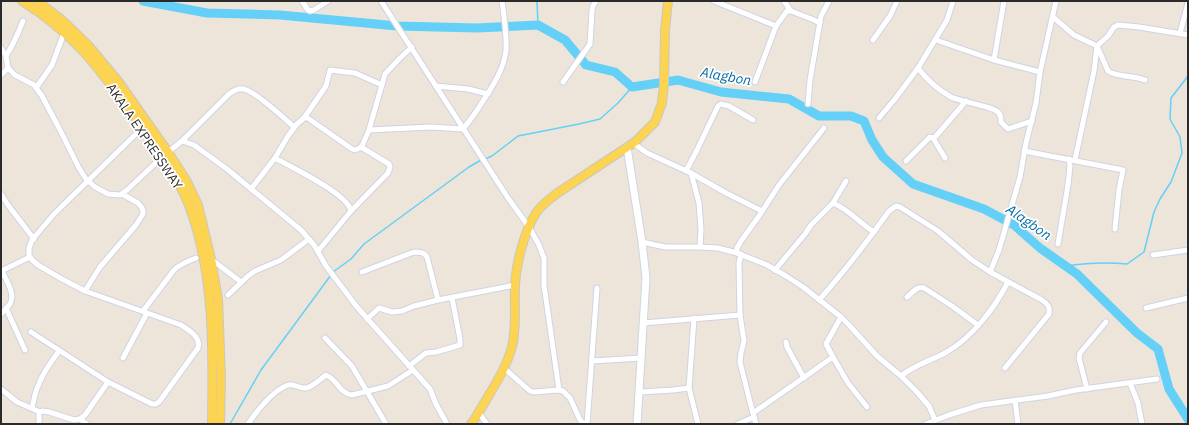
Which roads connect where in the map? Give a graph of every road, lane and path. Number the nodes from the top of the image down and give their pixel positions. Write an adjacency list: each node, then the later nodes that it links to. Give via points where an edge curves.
1 (22, 1): 22 (main road, AKALA EXPRESSWAY)
2 (36, 1): 59 (main road, AKALA EXPRESSWAY, via 62,20 88,45 118,80)
3 (302, 1): 4 (street, via 310,11)
4 (328, 1)
5 (381, 1): 29 (street)
6 (502, 1): 42 (street, via 506,51 501,69)
7 (596, 1): 37 (street, via 592,10 590,44)
8 (668, 1): 56 (main road, via 662,103 655,122)
9 (784, 1): 17 (street)
10 (829, 1): 20 (street)
11 (897, 1): 25 (street)
12 (953, 1): 26 (street, via 947,20)
13 (1004, 1): 31 (street)
14 (1056, 1): 18 (street)
15 (717, 2): 21 (street)
16 (1188, 3): 23 (street)
17 (791, 11): 20 (street); 21 (street, via 787,11)
18 (1053, 17): 27 (street, via 1074,35); 34 (street)
19 (23, 21): 30 (street, via 18,36)
20 (820, 23): 44 (street)
21 (776, 26): 38 (street)
22 (64, 33): 41 (street, via 52,65); 50 (main road, AKALA EXPRESSWAY, via 111,85)
23 (1180, 34): 24 (street); 27 (street, via 1118,25)
24 (1188, 35)
25 (873, 40)
26 (936, 40): 31 (street); 33 (street)
27 (1096, 46): 36 (street, via 1108,71 1118,76); 62 (street, via 1094,71)
28 (1, 48): 30 (street)
29 (412, 48): 39 (street, via 385,74); 40 (street)
30 (6, 56): 32 (street)
31 (994, 60): 34 (street)
32 (8, 68): 35 (street); 41 (street)
33 (918, 68): 43 (street, via 939,88 952,97); 46 (street)
34 (1040, 72): 48 (street)
35 (1, 75)
36 (1146, 80)
37 (563, 82)
38 (755, 82)
39 (382, 85): 45 (street, via 355,73 330,70 326,86); 53 (street)
40 (436, 86): 42 (street); 52 (street)
41 (36, 88): 65 (street)
42 (488, 94): 52 (street)
43 (966, 102): 48 (street, via 997,112 1001,122 1008,129); 54 (street)
44 (808, 104)
45 (304, 118): 49 (street); 57 (street, via 312,120 352,149)
46 (879, 118)
47 (753, 120): 64 (street, via 730,106 718,106)
48 (1032, 121): 58 (street)
49 (294, 127): 55 (street, via 258,97 245,89 240,89 229,94); 60 (street)
50 (142, 128): 59 (main road, AKALA EXPRESSWAY); 65 (street)
51 (824, 128): 71 (street)
52 (463, 129): 53 (street, via 431,127); 73 (street)
53 (369, 130): 57 (street)
54 (933, 138): 61 (street); 63 (street, via 927,139)
55 (182, 141): 59 (street); 67 (street, via 194,145)
56 (630, 145): 64 (street); 73 (main road, via 546,202); 78 (street)
57 (361, 147): 72 (street, via 387,162 390,167 387,176)
58 (1024, 151): 62 (street); 91 (street, via 1020,177 1004,234)
59 (165, 155): 69 (street); 87 (main road, AKALA EXPRESSWAY, via 186,180 198,205); 148 (main road, AKALA EXPRESSWAY, via 190,208 204,254 210,305)
60 (275, 158): 67 (street); 72 (street, via 331,189 350,207)
61 (945, 158)
62 (1072, 160): 74 (street, via 1123,170); 79 (street)
63 (906, 161)
64 (688, 172): 71 (street); 80 (street, via 699,203)
65 (87, 180): 69 (street, via 108,194); 76 (street)
66 (846, 181): 70 (street)
67 (251, 189): 77 (street)
68 (1, 194): 76 (street)
69 (122, 194): 96 (street, via 138,203 143,214 100,267)
70 (833, 203): 75 (street, via 849,211 866,228); 88 (street, via 811,225)
71 (762, 211): 83 (street, via 737,248)
72 (351, 212): 82 (street)
73 (529, 226): 94 (main road); 135 (street, via 544,258 544,285)
74 (1115, 229)
75 (874, 232): 91 (street, via 889,211 896,206 900,207 931,226); 102 (street)
76 (34, 239): 85 (street, via 29,248)
77 (309, 239): 82 (street); 92 (street, via 281,260 256,271)
78 (642, 242): 80 (street, via 665,247); 112 (street, via 646,278)
79 (1058, 244)
80 (700, 247): 83 (street, via 718,248)
81 (1188, 249): 84 (street)
82 (318, 251): 110 (street, via 326,266)
83 (739, 254): 88 (street); 107 (street)
84 (1153, 255)
85 (30, 257): 89 (street); 96 (street, via 38,265)
86 (196, 258): 105 (street, via 174,270)
87 (211, 259): 92 (street); 149 (main road, AKALA EXPRESSWAY, via 218,299)
88 (775, 270): 102 (street)
89 (1, 271): 103 (street, via 12,297)
90 (362, 272): 101 (street, via 414,252 421,252 427,257)
91 (990, 272): 93 (street)
92 (241, 282): 97 (street)
93 (1008, 282): 113 (street); 125 (street, via 1050,307 1049,314)
94 (515, 285): 99 (street); 124 (main road, via 514,336)
95 (597, 288): 122 (street)
96 (85, 291): 105 (street)
97 (228, 295)
98 (907, 297): 113 (street, via 917,287 924,288)
99 (452, 298): 101 (street); 123 (street, via 460,345 426,353)
100 (1188, 298): 104 (street)
101 (438, 300): 110 (street, via 402,311 392,312 380,308)
102 (819, 300): 108 (street)
103 (6, 308): 106 (street); 117 (street)
104 (1146, 308)
105 (145, 312): 120 (street); 129 (street, via 181,324 198,340 198,348 156,404)
106 (1, 314)
107 (740, 315): 109 (street); 142 (street, via 744,341 740,362)
108 (841, 317): 119 (street, via 826,344); 126 (street, via 877,356)
109 (694, 318): 112 (street); 131 (street)
110 (367, 319): 123 (street)
111 (1106, 322): 133 (street, via 1080,353)
112 (643, 323): 121 (street)
113 (978, 325): 126 (street, via 958,345)
114 (31, 332): 118 (street)
115 (325, 338): 134 (street, via 352,366)
116 (786, 342): 127 (street)
117 (25, 350)
118 (59, 351): 129 (street); 139 (street, via 39,381)
119 (833, 357): 127 (street); 138 (street, via 848,383)
120 (123, 358)
121 (641, 358): 122 (street); 136 (street)
122 (592, 361): 156 (street)
123 (411, 368): 134 (street, via 388,386); 152 (street, via 430,389)
124 (504, 368): 135 (street, via 533,392); 141 (main road)
125 (1005, 368)
126 (901, 376): 144 (street, via 929,406)
127 (804, 378): 142 (street)
128 (1157, 379): 130 (street)
129 (108, 382): 143 (street)
130 (1130, 383): 133 (street); 163 (street, via 1138,403)
131 (689, 388): 136 (street); 158 (street)
132 (1, 389): 139 (street, via 17,402)
133 (1087, 389): 137 (street)
134 (367, 390): 145 (street); 150 (street, via 348,394 326,375 309,388 288,385 270,398)
135 (559, 390): 155 (street, via 570,398)
136 (640, 392): 157 (street)
137 (1015, 400): 144 (street, via 981,405); 162 (street)
138 (867, 407)
139 (32, 408): 140 (street)
140 (40, 412): 143 (street, via 45,411 74,420); 146 (street)
141 (478, 413): 153 (main road); 154 (street)
142 (753, 415): 159 (street); 160 (street)
143 (80, 419): 147 (street)
144 (935, 420): 161 (street)
145 (385, 422): 151 (street)
146 (39, 424)
147 (86, 424)
148 (212, 424)
149 (220, 424)
150 (248, 424)
151 (379, 424)
152 (448, 424)
153 (471, 424)
154 (487, 424)
155 (584, 424)
156 (587, 424)
157 (637, 424)
158 (698, 424)
159 (738, 424)
160 (756, 424)
161 (926, 424)
162 (1018, 424)
163 (1142, 424)

